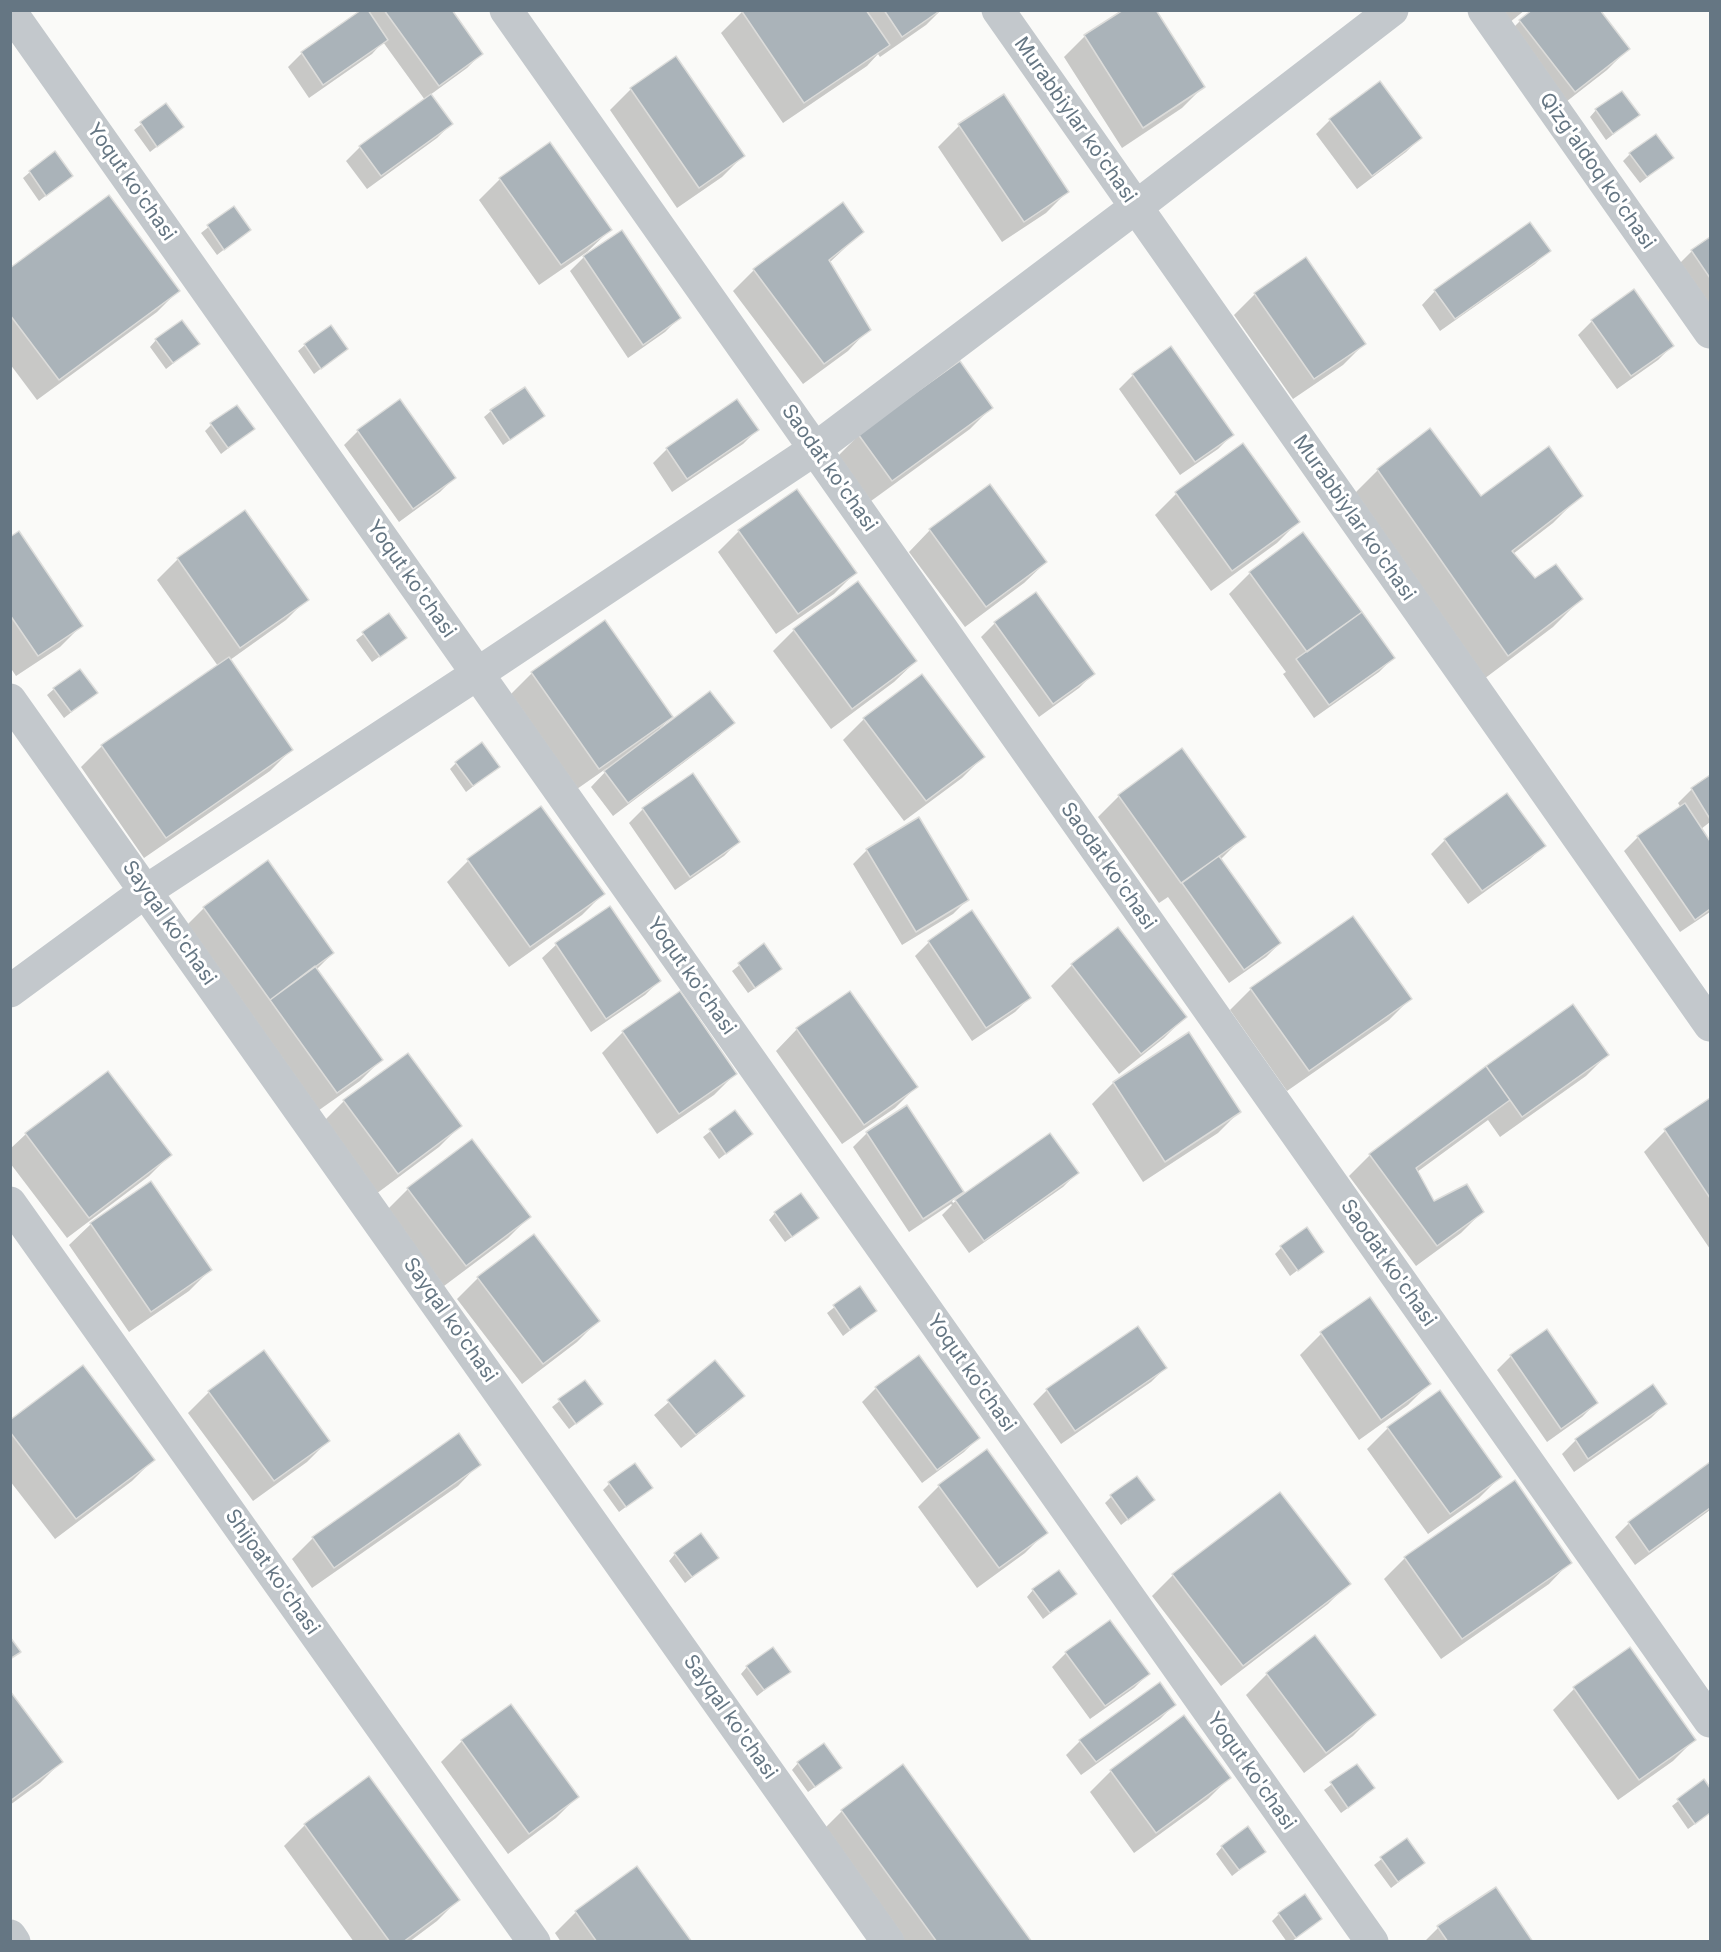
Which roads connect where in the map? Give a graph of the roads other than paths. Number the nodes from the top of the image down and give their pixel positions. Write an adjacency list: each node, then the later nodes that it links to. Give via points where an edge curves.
1 (506, 10): 8 (street, Saodat ko'chasi)
2 (998, 10): 6 (street, Murabbiylar ko'chasi)
3 (1392, 10): 6 (street)
4 (1484, 10): 7 (street, Qizg'aldoq ko'chasi)
5 (10, 11): 9 (street, Yoqut ko'chasi)
6 (1136, 207): 8 (street); 13 (street, Murabbiylar ko'chasi)
7 (1710, 332)
8 (815, 449): 9 (street); 15 (street, Saodat ko'chasi)
9 (477, 674): 11 (street); 20 (street, Yoqut ko'chasi)
10 (10, 700): 11 (street, Sayqal ko'chasi)
11 (146, 891): 12 (street); 19 (street, Sayqal ko'chasi)
12 (10, 991)
13 (1710, 1025)
14 (10, 1203): 18 (street, Shijoat ko'chasi)
15 (1710, 1721)
16 (10, 1936): 17 (street)
17 (14, 1941)
18 (534, 1941)
19 (888, 1941)
20 (1372, 1941)

